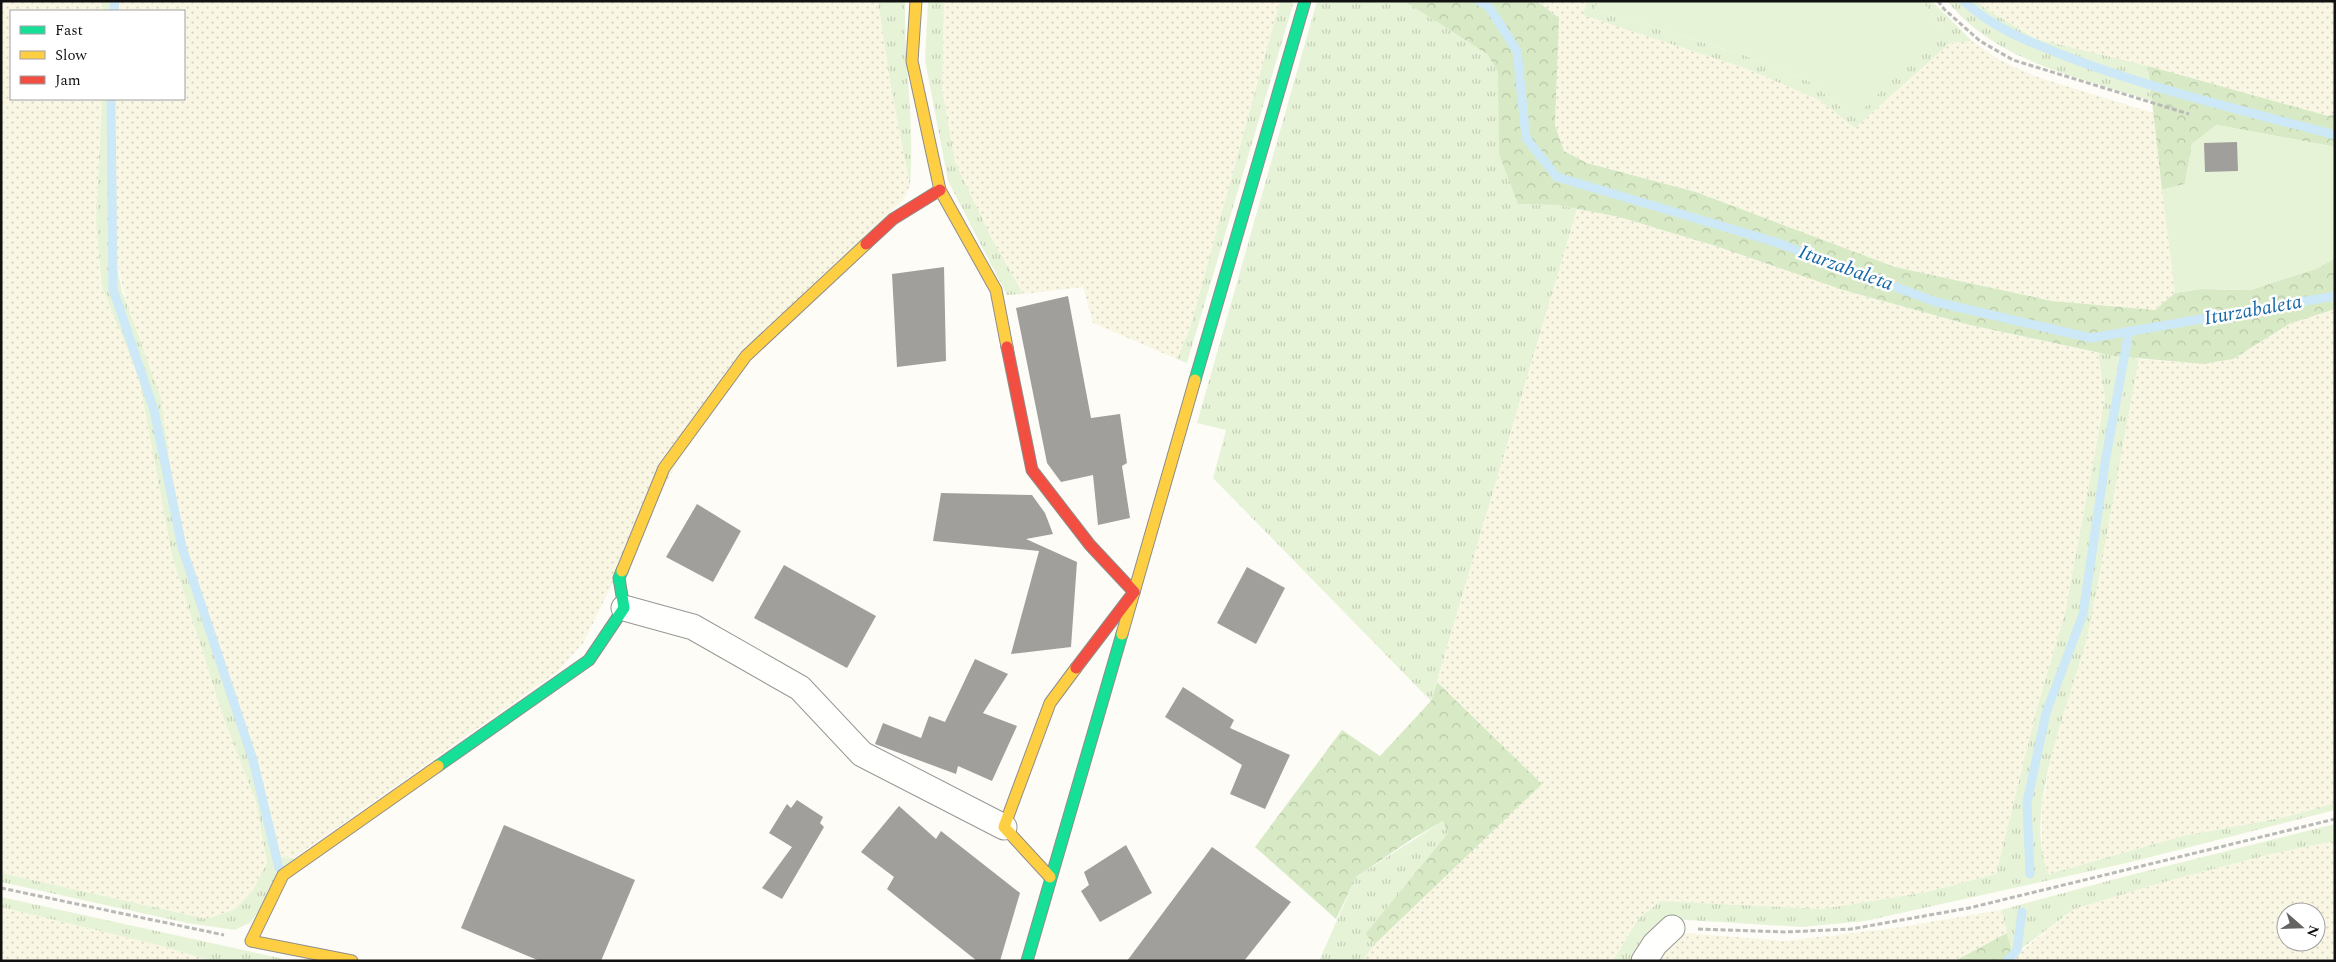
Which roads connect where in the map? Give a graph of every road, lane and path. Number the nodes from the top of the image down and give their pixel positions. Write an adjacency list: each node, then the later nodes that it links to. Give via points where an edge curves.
1 (916, 1): 5 (street, via 912,61)
2 (1305, 1): 6 (street)
3 (1938, 1): 4 (path, via 1980,41 2013,60)
4 (2189, 114)
5 (940, 190): 6 (street, via 996,290 1032,470 1090,545); 7 (street, via 894,219 746,356 664,468 619,578)
6 (1134, 592): 9 (street, via 1050,703); 10 (street)
7 (624, 608): 9 (street, via 693,627 767,669 800,688 862,754); 13 (street, via 589,660 283,875)
8 (2335, 819): 12 (path, via 1969,908 1852,929 1785,932)
9 (1004, 826): 10 (street)
10 (1050, 877): 14 (street)
11 (1, 888): 13 (path)
12 (1672, 928): 16 (street, via 1655,944)
13 (251, 941): 15 (street)
14 (1032, 959)
15 (352, 961)
16 (1644, 961)

